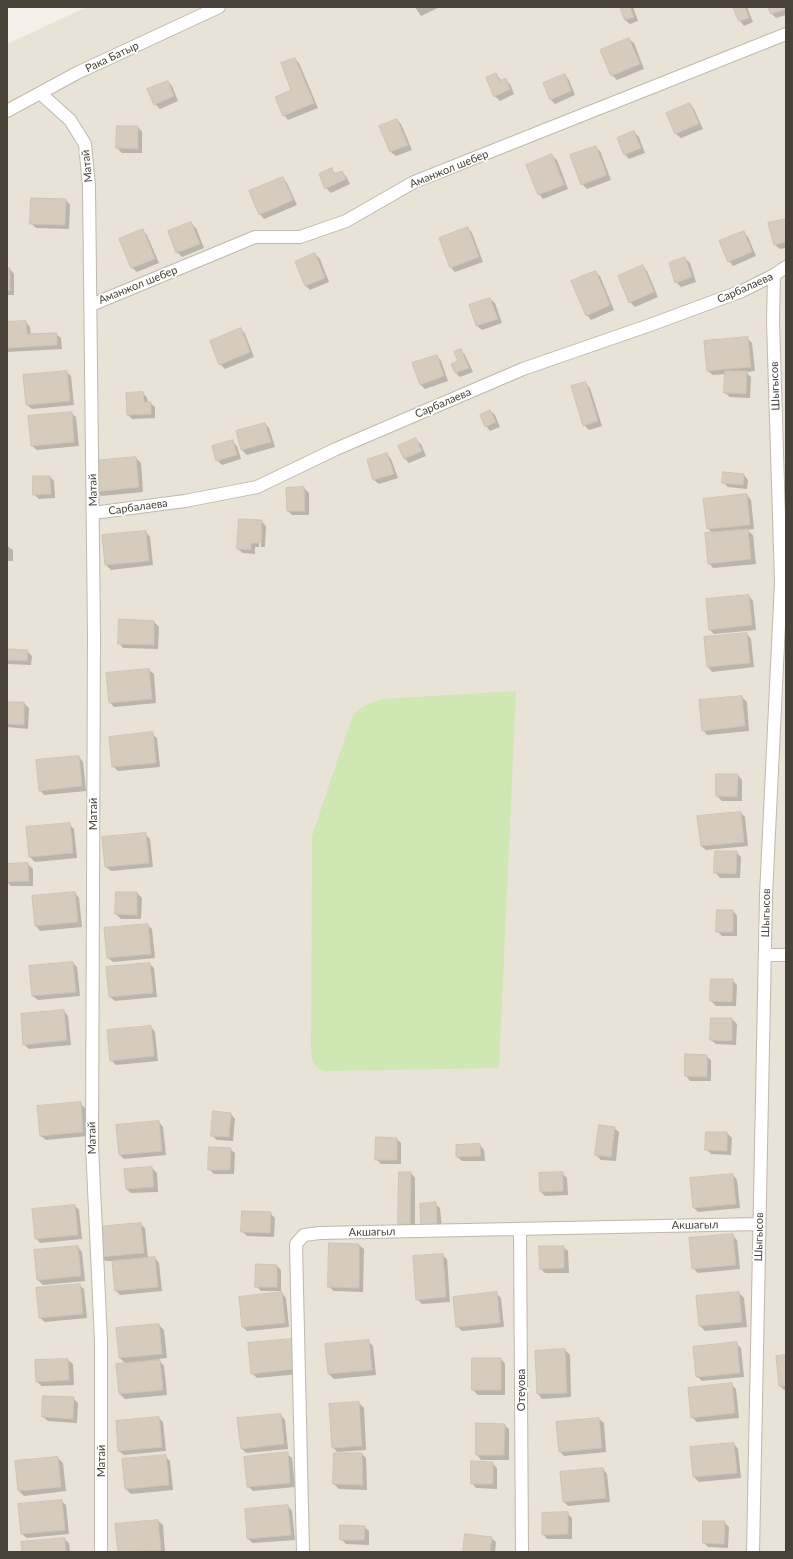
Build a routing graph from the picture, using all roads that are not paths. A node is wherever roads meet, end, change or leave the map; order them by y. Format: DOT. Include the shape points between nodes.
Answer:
graph roads {
  1 [pos="219,7"];
  2 [pos="786,34"];
  3 [pos="40,93"];
  4 [pos="7,111"];
  5 [pos="786,268"];
  6 [pos="774,275"];
  7 [pos="91,305"];
  8 [pos="93,513"];
  9 [pos="786,955"];
  10 [pos="765,956"];
  11 [pos="759,1224"];
  12 [pos="520,1229"];
  13 [pos="101,1552"];
  14 [pos="303,1552"];
  15 [pos="522,1552"];
  16 [pos="752,1552"];
  1 -- 3 [label="street, Рака Батыр" via="77,73"];
  2 -- 7 [label="street, Аманжол шебер" via="414,182 346,221 300,237 256,237"];
  3 -- 4 [label="street, Рака Батыр"];
  3 -- 7 [label="street, Матай" via="70,120 85,144 90,186"];
  5 -- 6 [label="street, Сарбалаева"];
  6 -- 8 [label="street, Сарбалаева" via="742,291 523,369 336,449 257,487 185,501"];
  6 -- 10 [label="street, Шыгысов" via="773,321 781,582"];
  7 -- 8 [label="street, Матай"];
  8 -- 13 [label="street, Матай" via="92,1145 100,1341"];
  9 -- 10 [label="street"];
  10 -- 11 [label="street, Шыгысов"];
  11 -- 12 [label="street, Акшагыл"];
  11 -- 16 [label="street, Шыгысов"];
  12 -- 14 [label="street, Акшагыл" via="320,1233 304,1235 296,1244"];
  12 -- 15 [label="street, Отеуова"];
}
